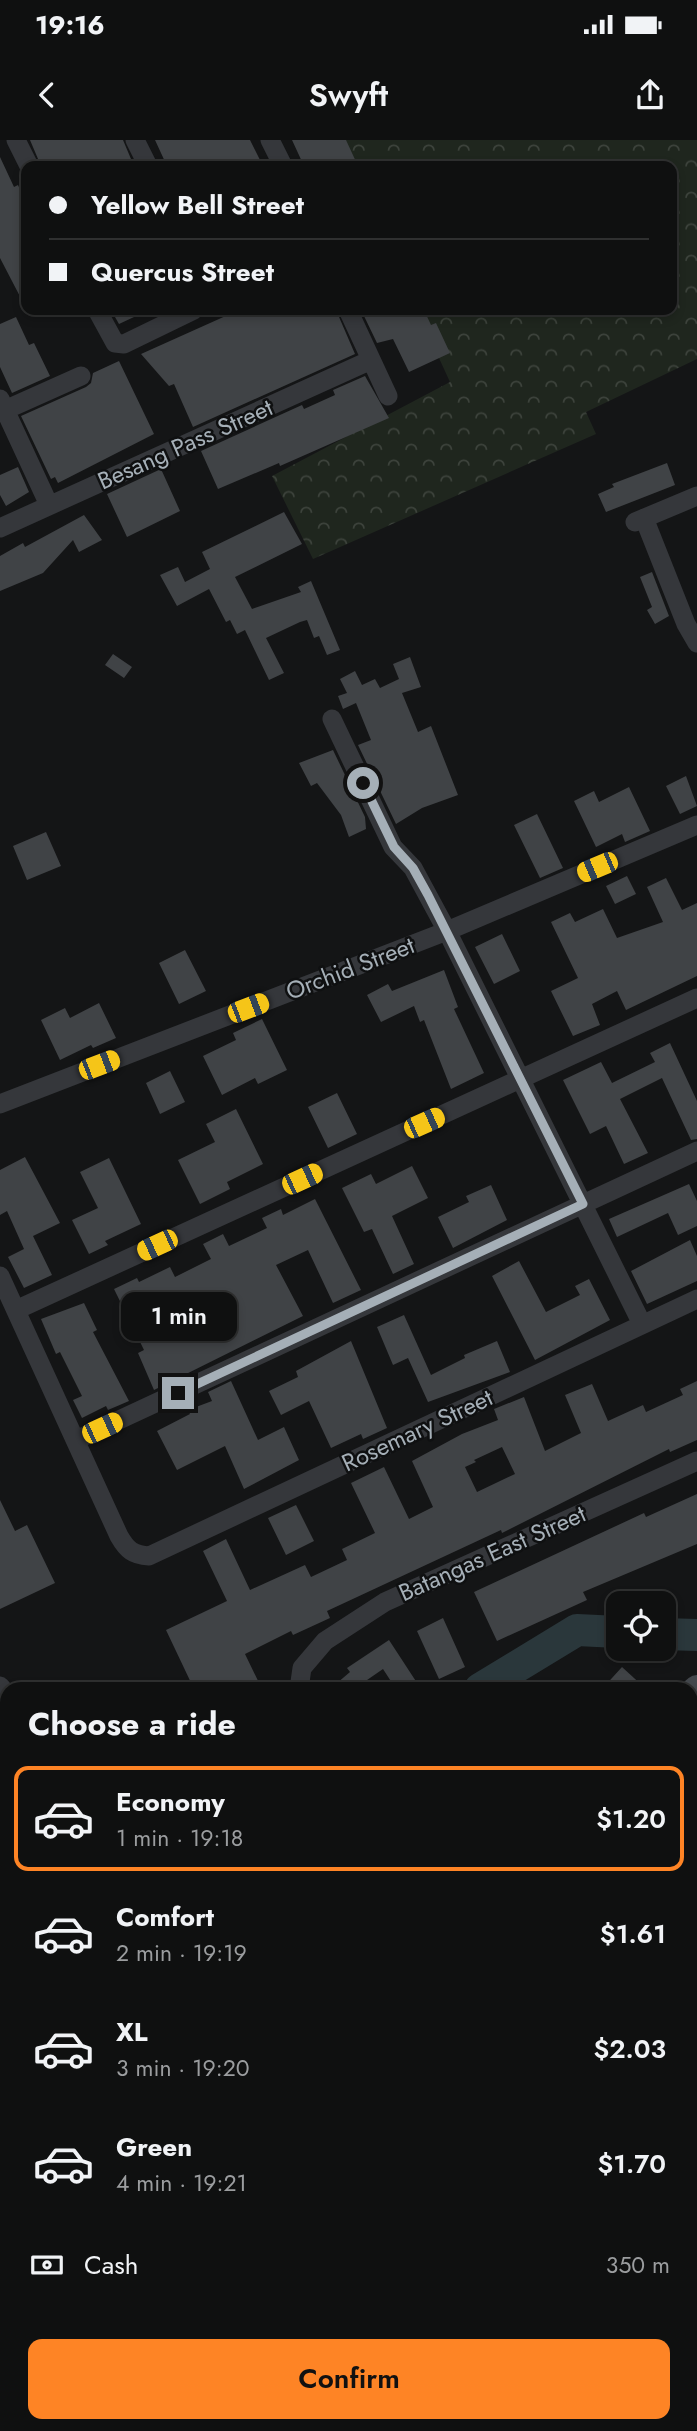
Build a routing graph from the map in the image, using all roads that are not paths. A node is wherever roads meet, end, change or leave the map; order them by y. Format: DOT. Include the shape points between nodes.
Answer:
graph roads {
  1 [pos="16,140"];
  2 [pos="135,140"];
  3 [pos="270,140"];
  4 [pos="26,161"];
  5 [pos="146,161"];
  6 [pos="280,161"];
  7 [pos="100,315"];
  8 [pos="184,315"];
  9 [pos="350,315"];
  10 [pos="371,360"];
  11 [pos="81,376"];
  12 [pos="388,396"];
  13 [pos="3,405"];
  14 [pos="697,496"];
  15 [pos="49,505"];
  16 [pos="0,528"];
  17 [pos="697,643"];
  18 [pos="332,719"];
  19 [pos="697,825"];
  20 [pos="447,931"];
  21 [pos="697,998"];
  22 [pos="520,1079"];
  23 [pos="0,1104"];
  24 [pos="697,1151"];
  25 [pos="583,1204"];
  26 [pos="0,1276"];
  27 [pos="697,1299"];
  28 [pos="16,1310"];
  29 [pos="642,1324"];
  30 [pos="76,1440"];
  31 [pos="697,1461"];
  32 [pos="300,1682"];
  1 -- 4 [label="street"];
  2 -- 5 [label="street"];
  3 -- 6 [label="street"];
  7 -- 8 [label="street" via="115,343 124,344"];
  9 -- 10 [label="street"];
  10 -- 12 [label="street"];
  10 -- 15 [label="street, Besang Pass Street"];
  11 -- 13 [label="street"];
  13 -- 15 [label="street"];
  14 -- 17 [label="street" via="639,520"];
  15 -- 16 [label="street, Besang Pass Street"];
  18 -- 20 [label="street" via="394,847 413,868"];
  19 -- 20 [label="street, Orchid Street"];
  20 -- 22 [label="street"];
  20 -- 23 [label="street, Orchid Street"];
  21 -- 22 [label="street"];
  22 -- 25 [label="street"];
  22 -- 28 [label="street"];
  24 -- 25 [label="street"];
  25 -- 29 [label="street"];
  25 -- 30 [label="street"];
  26 -- 28 [label="street"];
  27 -- 29 [label="street, Rosemary Street"];
  28 -- 30 [label="street"];
  29 -- 30 [label="street, Rosemary Street" via="149,1556 126,1549"];
  31 -- 32 [label="street, Batangas East Street" via="385,1602 324,1641 302,1668"];
}
